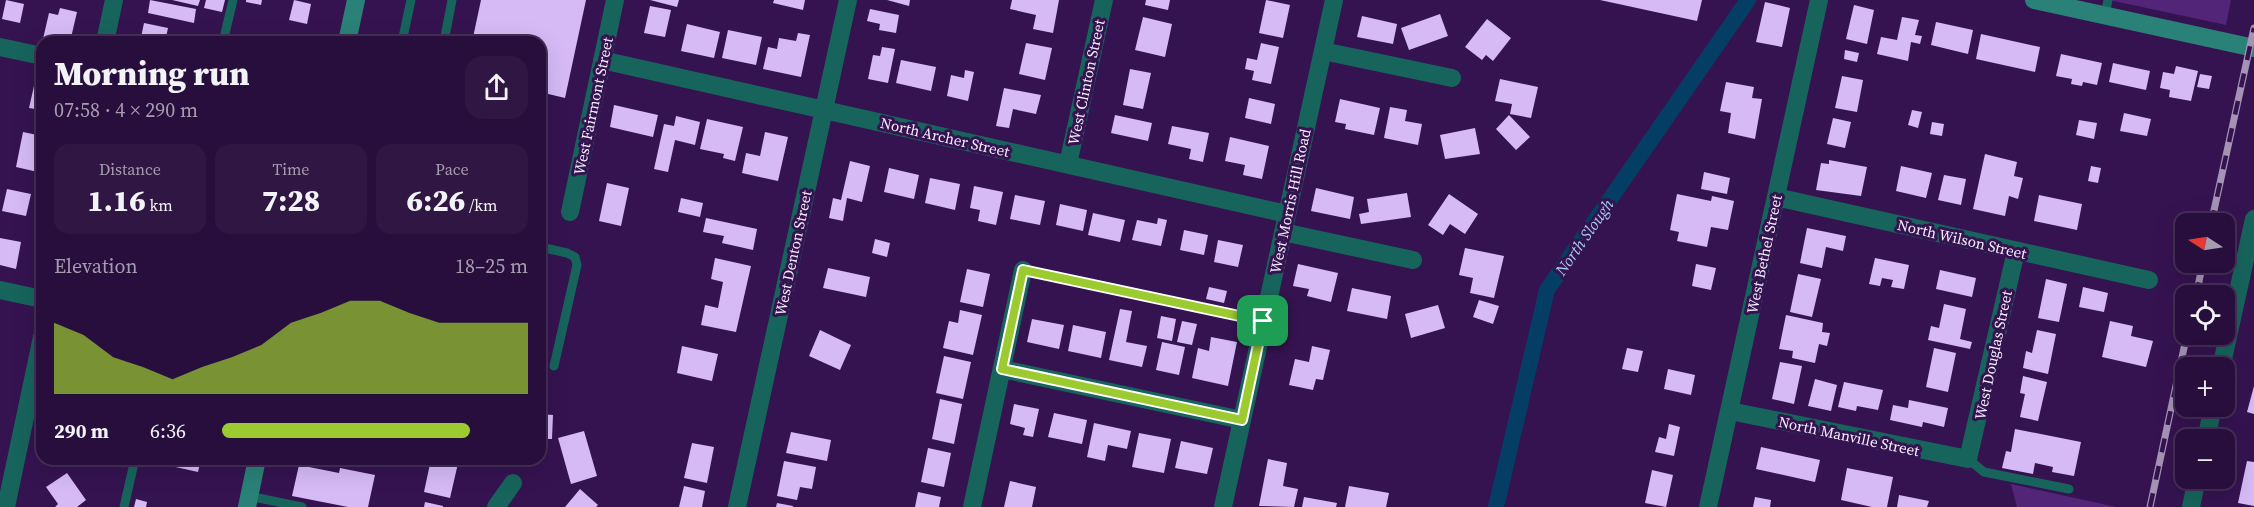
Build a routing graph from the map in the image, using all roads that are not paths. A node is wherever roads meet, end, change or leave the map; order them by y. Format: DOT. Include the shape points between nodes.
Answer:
graph roads {
  1 [pos="114,0"];
  2 [pos="232,0"];
  3 [pos="356,0"];
  4 [pos="411,0"];
  5 [pos="452,0"];
  6 [pos="615,0"];
  7 [pos="848,0"];
  8 [pos="1104,0"];
  9 [pos="1334,0"];
  10 [pos="1819,0"];
  11 [pos="2034,0"];
  12 [pos="2107,8"];
  13 [pos="106,36"];
  14 [pos="225,36"];
  15 [pos="348,36"];
  16 [pos="403,36"];
  17 [pos="445,36"];
  18 [pos="0,47"];
  19 [pos="2252,48"];
  20 [pos="1323,51"];
  21 [pos="36,55"];
  22 [pos="602,60"];
  23 [pos="1452,78"];
  24 [pos="824,110"];
  25 [pos="1068,164"];
  26 [pos="1776,197"];
  27 [pos="570,212"];
  28 [pos="1287,214"];
  29 [pos="2254,219"];
  30 [pos="1283,232"];
  31 [pos="546,248"];
  32 [pos="2016,251"];
  33 [pos="1413,260"];
  34 [pos="1023,270"];
  35 [pos="2149,280"];
  36 [pos="0,290"];
  37 [pos="36,298"];
  38 [pos="1263,321"];
  39 [pos="2224,357"];
  40 [pos="36,365"];
  41 [pos="554,366"];
  42 [pos="1002,369"];
  43 [pos="1730,411"];
  44 [pos="1242,420"];
  45 [pos="1968,459"];
  46 [pos="134,465"];
  47 [pos="256,465"];
  48 [pos="513,483"];
  49 [pos="2069,489"];
  50 [pos="2195,489"];
  51 [pos="248,502"];
  52 [pos="6,507"];
  53 [pos="124,507"];
  54 [pos="302,507"];
  55 [pos="496,507"];
  56 [pos="738,507"];
  57 [pos="972,507"];
  58 [pos="1223,507"];
  59 [pos="1708,507"];
  60 [pos="2191,507"];
  1 -- 13 [label="street"];
  2 -- 14 [label="lane"];
  3 -- 15 [label="street"];
  4 -- 16 [label="lane"];
  5 -- 17 [label="lane"];
  6 -- 22 [label="street, West Fairmont Street"];
  7 -- 24 [label="street, West Denton Street"];
  8 -- 25 [label="street, West Clinton Street"];
  9 -- 20 [label="street, West Morris Hill Road"];
  10 -- 26 [label="street, West Bethel Street"];
  11 -- 12 [label="street"];
  12 -- 19 [label="street"];
  18 -- 21 [label="street"];
  20 -- 23 [label="street"];
  20 -- 28 [label="street, West Morris Hill Road"];
  22 -- 24 [label="street, North Archer Street"];
  22 -- 27 [label="street, West Fairmont Street"];
  24 -- 25 [label="street, North Archer Street"];
  24 -- 56 [label="street, West Denton Street"];
  25 -- 28 [label="street, North Archer Street"];
  26 -- 32 [label="street, North Wilson Street"];
  26 -- 43 [label="street, West Bethel Street"];
  28 -- 30 [label="street, West Morris Hill Road"];
  29 -- 39 [label="street"];
  30 -- 33 [label="street"];
  30 -- 38 [label="street, West Morris Hill Road"];
  31 -- 41 [label="lane" via="567,252 575,257 577,265"];
  32 -- 35 [label="street, North Wilson Street"];
  32 -- 45 [label="street, West Douglas Street"];
  34 -- 38 [label="lane"];
  34 -- 42 [label="street"];
  36 -- 37 [label="street"];
  38 -- 44 [label="street, West Morris Hill Road"];
  40 -- 52 [label="street"];
  42 -- 44 [label="street"];
  42 -- 57 [label="street"];
  43 -- 45 [label="street, North Manville Street"];
  43 -- 59 [label="street, West Bethel Street"];
  44 -- 58 [label="street, West Morris Hill Road"];
  45 -- 49 [label="lane" via="1984,472"];
  46 -- 53 [label="lane"];
  47 -- 51 [label="street"];
  48 -- 55 [label="street"];
  50 -- 60 [label="street"];
  51 -- 54 [label="lane"];
}
